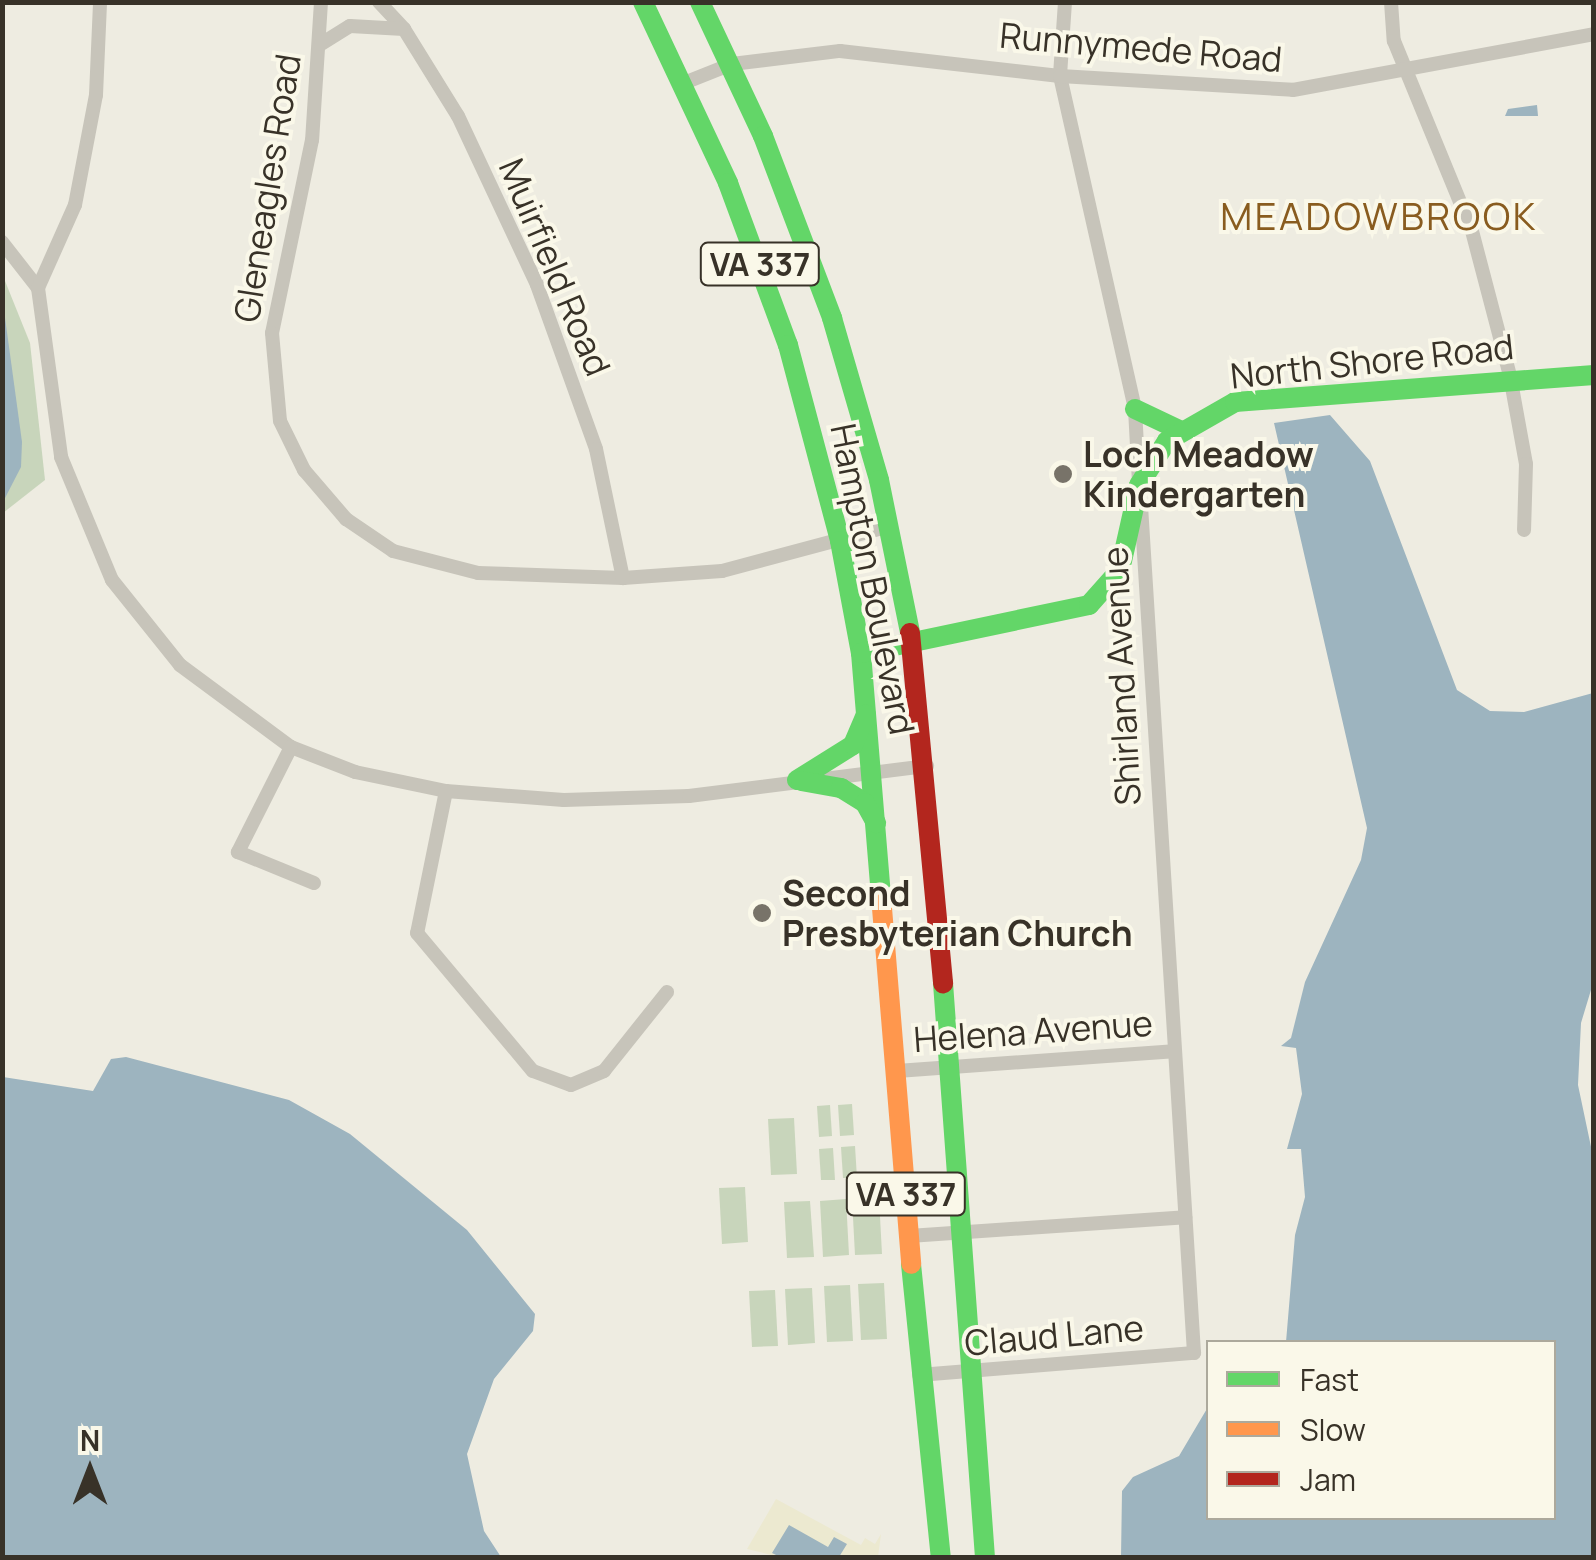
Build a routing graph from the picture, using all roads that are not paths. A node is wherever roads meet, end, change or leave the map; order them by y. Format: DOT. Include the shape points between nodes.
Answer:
graph roads {
  1 [pos="100,2"];
  2 [pos="321,2"];
  3 [pos="379,2"];
  4 [pos="643,2"];
  5 [pos="700,2"];
  6 [pos="1065,2"];
  7 [pos="1391,2"];
  8 [pos="404,29"];
  9 [pos="1594,34"];
  10 [pos="321,44"];
  11 [pos="732,64"];
  12 [pos="1406,73"];
  13 [pos="1060,76"];
  14 [pos="684,82"];
  15 [pos="4,242"];
  16 [pos="38,288"];
  17 [pos="1594,375"];
  18 [pos="1510,376"];
  19 [pos="1134,410"];
  20 [pos="1179,430"];
  21 [pos="1140,485"];
  22 [pos="890,526"];
  23 [pos="1524,530"];
  24 [pos="840,540"];
  25 [pos="623,578"];
  26 [pos="912,645"];
  27 [pos="862,653"];
  28 [pos="868,701"];
  29 [pos="291,747"];
  30 [pos="927,766"];
  31 [pos="876,770"];
  32 [pos="797,780"];
  33 [pos="446,791"];
  34 [pos="880,830"];
  35 [pos="314,883"];
  36 [pos="666,992"];
  37 [pos="1172,1051"];
  38 [pos="948,1068"];
  39 [pos="897,1071"];
  40 [pos="1185,1217"];
  41 [pos="960,1233"];
  42 [pos="909,1236"];
  43 [pos="1194,1353"];
  44 [pos="969,1372"];
  45 [pos="920,1375"];
  46 [pos="941,1558"];
  47 [pos="985,1558"];
  1 -- 16 [label="street" via="96,95 75,205"];
  2 -- 10 [label="street, Gleneagles Road"];
  3 -- 8 [label="street, Muirfield Road"];
  4 -- 14 [label="main road, Hampton Boulevard / VA 337"];
  5 -- 11 [label="main road, Hampton Boulevard / VA 337"];
  6 -- 13 [label="street, Shirland Avenue"];
  7 -- 12 [label="street"];
  8 -- 10 [label="street" via="366,23"];
  8 -- 25 [label="street, Muirfield Road" via="458,116 537,285 596,450"];
  9 -- 12 [label="street, Runnymede Road"];
  10 -- 25 [label="street, Gleneagles Road" via="312,140 272,332 280,421 304,470 346,518 393,551 478,572"];
  11 -- 13 [label="street, Runnymede Road" via="900,53"];
  11 -- 14 [label="street, Runnymede Road"];
  11 -- 22 [label="main road, Hampton Boulevard / VA 337" via="818,274"];
  12 -- 13 [label="street, Runnymede Road" via="1293,90"];
  12 -- 18 [label="street" via="1472,231"];
  13 -- 19 [label="street, Shirland Avenue"];
  14 -- 24 [label="main road, Hampton Boulevard / VA 337" via="765,278"];
  15 -- 16 [label="street"];
  16 -- 29 [label="street" via="61,457 104,566 180,666"];
  17 -- 18 [label="main road, North Shore Road"];
  18 -- 20 [label="main road, North Shore Road" via="1235,402"];
  18 -- 23 [label="street" via="1526,464"];
  19 -- 20 [label="main road"];
  19 -- 21 [label="street, Shirland Avenue"];
  20 -- 21 [label="main road, North Shore Road"];
  21 -- 26 [label="main road, North Shore Road" via="1120,570 1089,605"];
  21 -- 37 [label="street, Shirland Avenue"];
  22 -- 24 [label="street, Gleneagles Road"];
  22 -- 26 [label="main road, Hampton Boulevard / VA 337"];
  24 -- 25 [label="street, Gleneagles Road" via="722,571"];
  24 -- 27 [label="main road, Hampton Boulevard / VA 337"];
  26 -- 27 [label="main road, North Shore Road"];
  26 -- 30 [label="main road, Hampton Boulevard / VA 337"];
  27 -- 28 [label="main road, Hampton Boulevard / VA 337"];
  28 -- 31 [label="main road, Hampton Boulevard / VA 337"];
  28 -- 32 [label="main road" via="853,745"];
  29 -- 33 [label="street" via="355,772"];
  29 -- 35 [label="street" via="238,852"];
  30 -- 31 [label="street"];
  30 -- 38 [label="main road, Hampton Boulevard / VA 337"];
  31 -- 32 [label="street"];
  31 -- 34 [label="main road, Hampton Boulevard / VA 337"];
  32 -- 33 [label="street" via="612,800"];
  32 -- 34 [label="main road" via="857,796"];
  33 -- 36 [label="street" via="417,933 534,1071 571,1084 604,1071"];
  34 -- 39 [label="main road, Hampton Boulevard / VA 337"];
  37 -- 38 [label="street, Helena Avenue"];
  37 -- 40 [label="street, Shirland Avenue"];
  38 -- 39 [label="street, Helena Avenue"];
  38 -- 41 [label="main road, Hampton Boulevard / VA 337"];
  39 -- 42 [label="main road, Hampton Boulevard / VA 337"];
  40 -- 41 [label="street"];
  40 -- 43 [label="street, Shirland Avenue"];
  41 -- 42 [label="street"];
  41 -- 44 [label="main road, Hampton Boulevard / VA 337"];
  42 -- 45 [label="main road, Hampton Boulevard / VA 337"];
  43 -- 44 [label="street, Claud Lane"];
  44 -- 45 [label="street, Claud Lane"];
  44 -- 47 [label="main road, Hampton Boulevard / VA 337"];
  45 -- 46 [label="main road, Hampton Boulevard / VA 337"];
}
